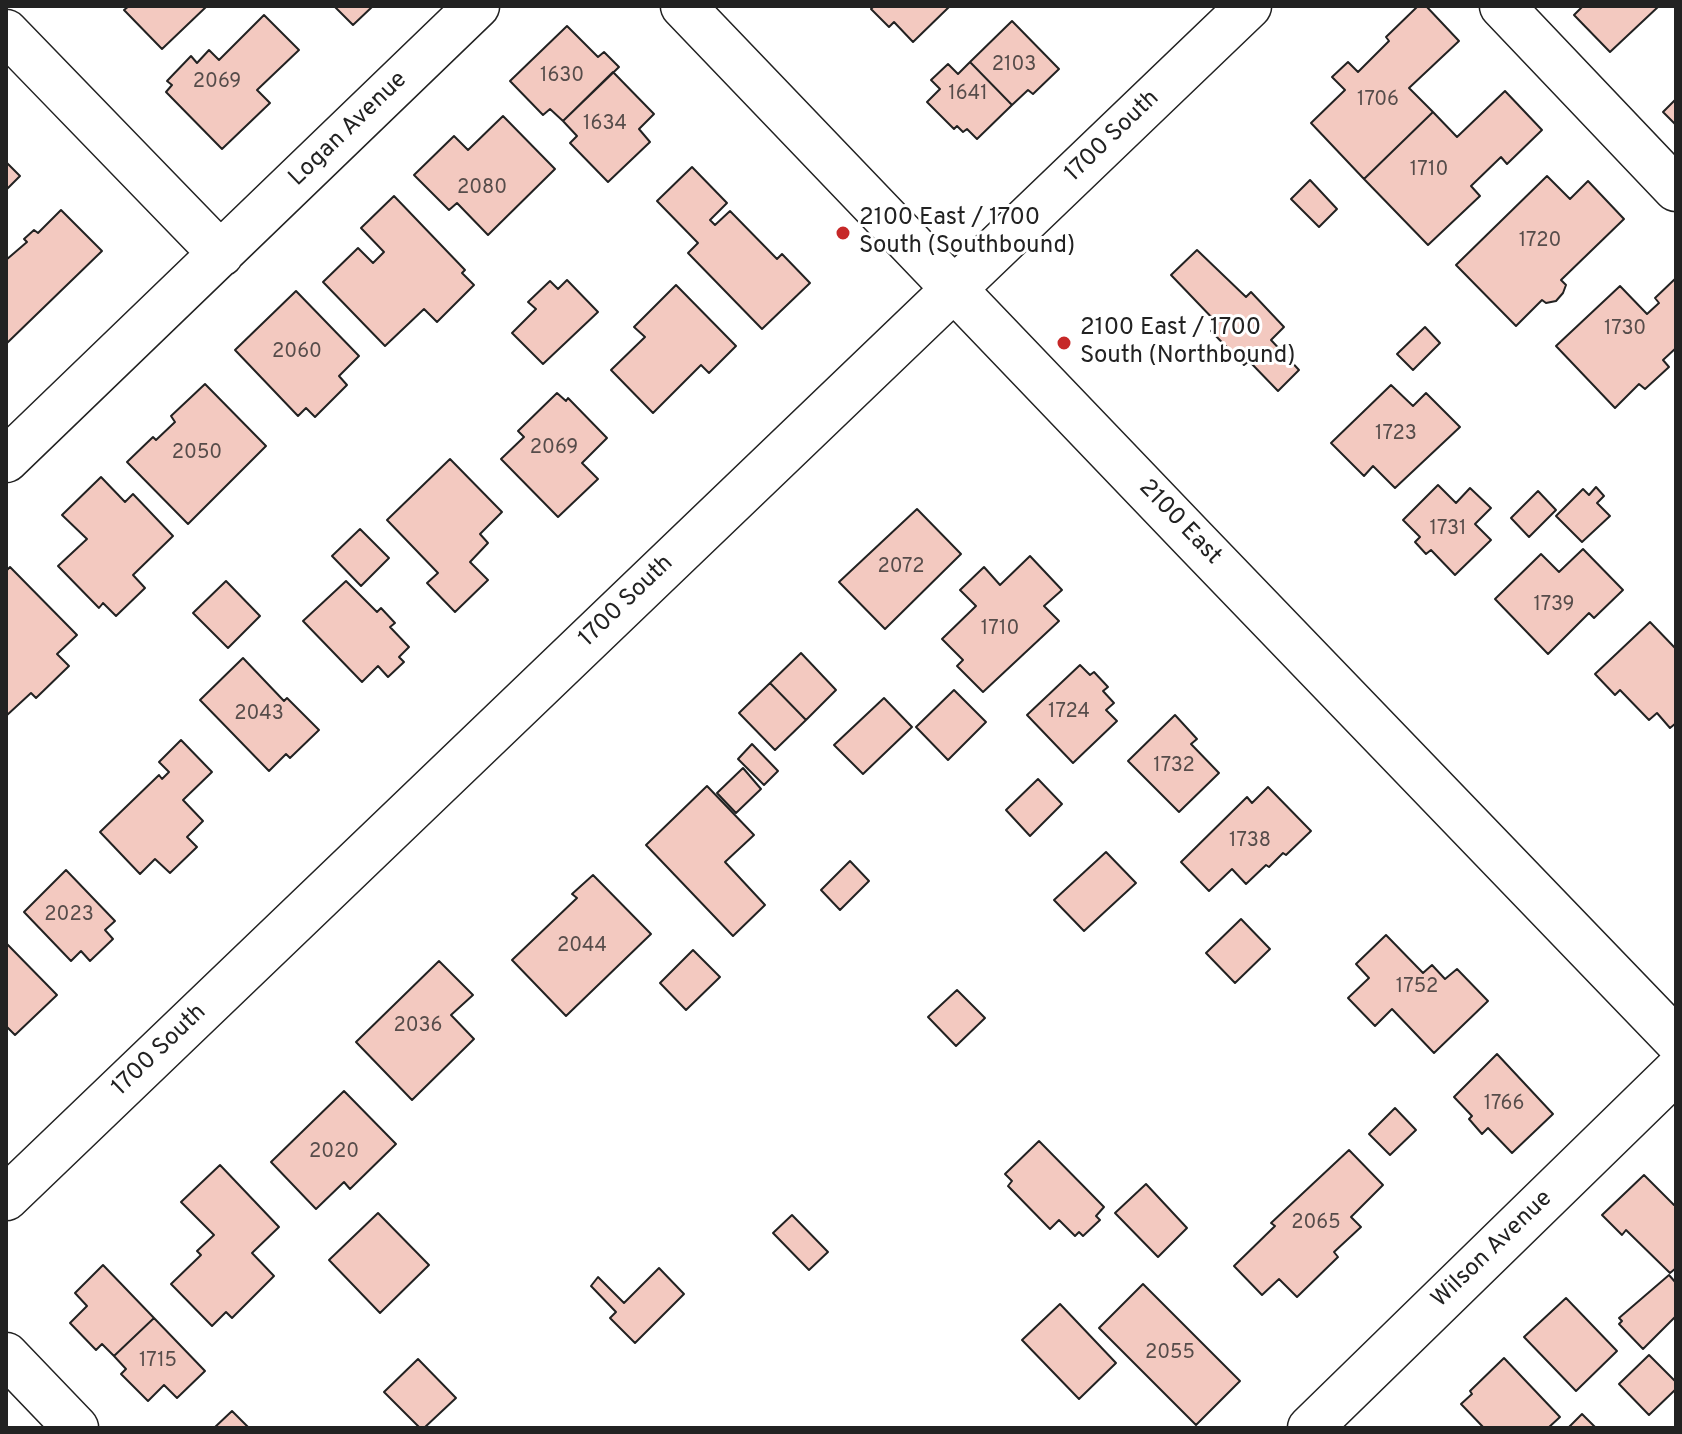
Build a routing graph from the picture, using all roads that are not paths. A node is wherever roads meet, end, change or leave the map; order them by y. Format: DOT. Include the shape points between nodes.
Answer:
graph roads {
  1 [pos="477,6"];
  2 [pos="683,6"];
  3 [pos="1249,6"];
  4 [pos="1502,6"];
  5 [pos="6,32"];
  6 [pos="1676,189"];
  7 [pos="221,254"];
  8 [pos="953,290"];
  9 [pos="6,460"];
  10 [pos="1676,1040"];
  11 [pos="1676,1071"];
  12 [pos="6,1198"];
  13 [pos="6,1355"];
  14 [pos="76,1428"];
  15 [pos="1310,1428"];
  1 -- 7 [label="street, Logan Avenue"];
  2 -- 8 [label="street, 2100 East"];
  3 -- 8 [label="street, 1700 South"];
  4 -- 6 [label="street"];
  5 -- 7 [label="street"];
  7 -- 9 [label="street, Logan Avenue"];
  8 -- 10 [label="street, 2100 East"];
  8 -- 12 [label="street, 1700 South"];
  11 -- 15 [label="street, Wilson Avenue"];
  13 -- 14 [label="street"];
}
